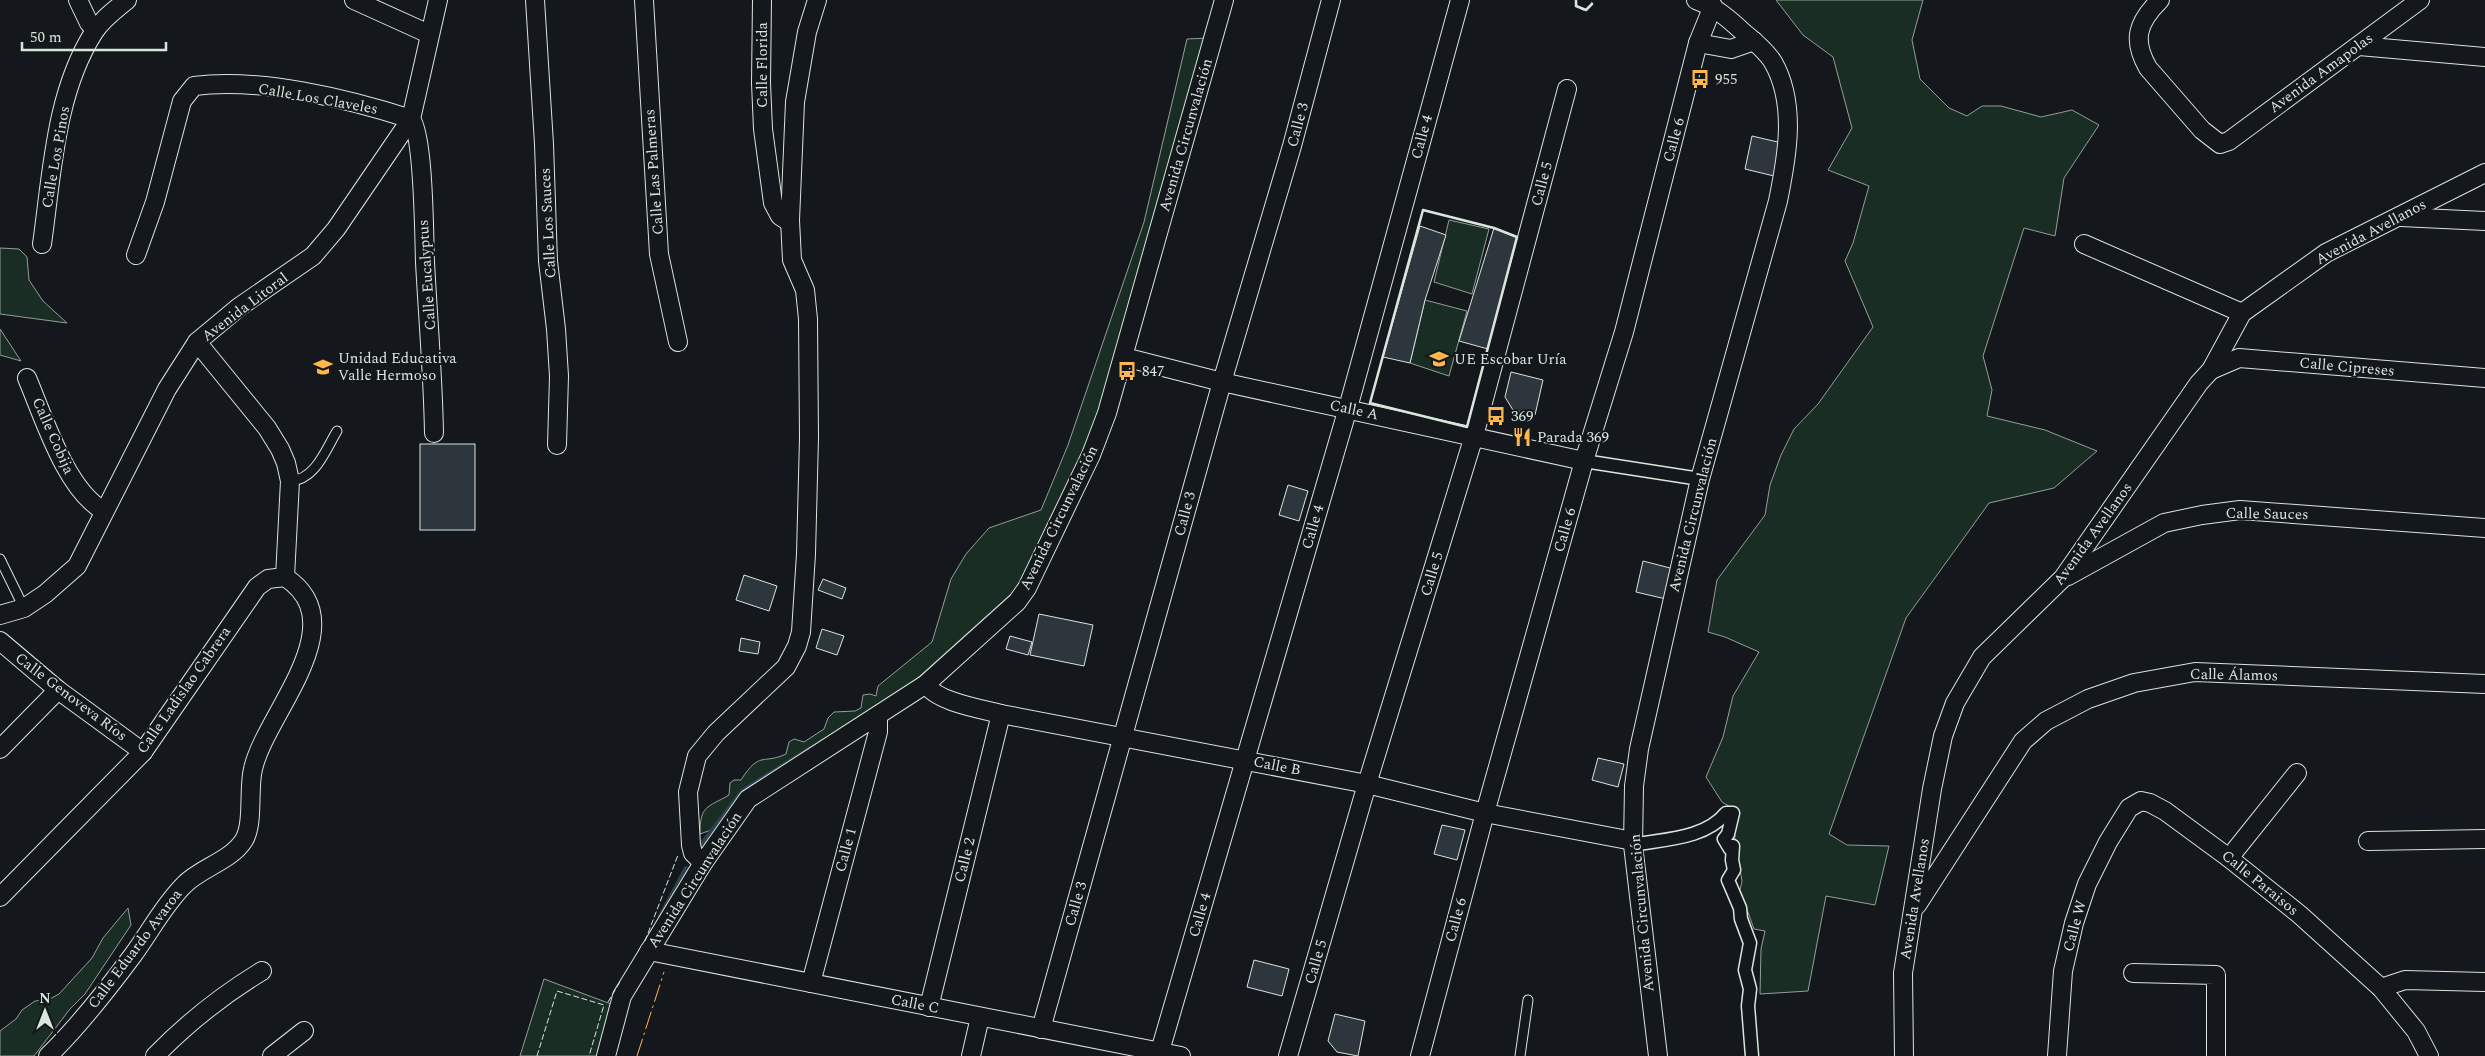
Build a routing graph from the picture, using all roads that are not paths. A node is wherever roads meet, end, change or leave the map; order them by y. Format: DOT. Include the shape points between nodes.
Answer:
graph roads {
  1 [pos="78,0"];
  2 [pos="127,0"];
  3 [pos="354,0"];
  4 [pos="438,0"];
  5 [pos="535,0"];
  6 [pos="644,0"];
  7 [pos="762,0"];
  8 [pos="817,0"];
  9 [pos="1224,0"];
  10 [pos="1331,0"];
  11 [pos="1460,0"];
  12 [pos="2160,0"];
  13 [pos="2420,0"];
  14 [pos="1705,2"];
  15 [pos="95,30"];
  16 [pos="429,34"];
  17 [pos="1754,41"];
  18 [pos="1698,43"];
  19 [pos="2360,46"];
  20 [pos="2485,57"];
  21 [pos="1567,89"];
  22 [pos="411,119"];
  23 [pos="2485,172"];
  24 [pos="2399,217"];
  25 [pos="790,220"];
  26 [pos="2485,221"];
  27 [pos="42,244"];
  28 [pos="2084,244"];
  29 [pos="136,255"];
  30 [pos="2242,314"];
  31 [pos="197,342"];
  32 [pos="678,342"];
  33 [pos="1124,357"];
  34 [pos="2211,370"];
  35 [pos="27,378"];
  36 [pos="2485,378"];
  37 [pos="1222,382"];
  38 [pos="1348,408"];
  39 [pos="337,431"];
  40 [pos="434,433"];
  41 [pos="1474,436"];
  42 [pos="557,445"];
  43 [pos="1584,461"];
  44 [pos="1700,479"];
  45 [pos="290,481"];
  46 [pos="104,511"];
  47 [pos="2485,528"];
  48 [pos="0,559"];
  49 [pos="285,577"];
  50 [pos="2063,578"];
  51 [pos="24,608"];
  52 [pos="0,615"];
  53 [pos="0,641"];
  54 [pos="926,684"];
  55 [pos="2485,684"];
  56 [pos="58,690"];
  57 [pos="1001,714"];
  58 [pos="878,716"];
  59 [pos="1124,738"];
  60 [pos="0,749"];
  61 [pos="143,752"];
  62 [pos="1245,760"];
  63 [pos="2297,773"];
  64 [pos="1367,784"];
  65 [pos="2129,808"];
  66 [pos="1485,813"];
  67 [pos="2485,839"];
  68 [pos="2368,841"];
  69 [pos="1633,843"];
  70 [pos="2229,858"];
  71 [pos="703,863"];
  72 [pos="0,897"];
  73 [pos="1913,912"];
  74 [pos="649,951"];
  75 [pos="262,971"];
  76 [pos="2133,973"];
  77 [pos="2485,982"];
  78 [pos="811,983"];
  79 [pos="2381,988"];
  80 [pos="1528,1000"];
  81 [pos="929,1007"];
  82 [pos="980,1017"];
  83 [pos="1041,1029"];
  84 [pos="304,1031"];
  85 [pos="1160,1051"];
  86 [pos="48,1056"];
  87 [pos="155,1056"];
  88 [pos="272,1056"];
  89 [pos="606,1056"];
  90 [pos="971,1056"];
  91 [pos="1181,1056"];
  92 [pos="1288,1056"];
  93 [pos="1420,1056"];
  94 [pos="1520,1056"];
  95 [pos="1658,1056"];
  96 [pos="1752,1056"];
  97 [pos="1904,1056"];
  98 [pos="2058,1056"];
  99 [pos="2216,1056"];
  100 [pos="2429,1056"];
  1 -- 15 [label="street"];
  2 -- 15 [label="street, Calle Los Pinos"];
  3 -- 16 [label="street"];
  4 -- 16 [label="street, Avenida Litoral"];
  5 -- 42 [label="street, Calle Los Sauces" via="548,261 559,376"];
  6 -- 32 [label="street, Calle Las Palmeras" via="659,254"];
  7 -- 25 [label="street, Calle Florida" via="760,83 772,202 780,216"];
  8 -- 25 [label="street" via="807,32 795,102"];
  9 -- 33 [label="street, Avenida Circunvalación"];
  10 -- 37 [label="street, Calle 3" via="1292,146"];
  11 -- 38 [label="street, Calle 4"];
  12 -- 19 [label="street, Avenida Amapolas" via="2140,26 2139,49 2148,68 2202,130 2220,144 2229,141"];
  13 -- 19 [label="street, Avenida Amapolas"];
  14 -- 17 [label="street, Avenida Circunvalación"];
  14 -- 18 [label="street, Calle 6"];
  15 -- 27 [label="street, Calle Los Pinos" via="80,56 62,108"];
  16 -- 22 [label="street, Avenida Litoral"];
  17 -- 18 [label="street" via="1731,49"];
  17 -- 44 [label="street, Avenida Circunvalación" via="1773,62 1783,91 1789,124 1786,161 1778,201"];
  18 -- 43 [label="street, Calle 6" via="1624,332"];
  19 -- 20 [label="street"];
  21 -- 41 [label="street, Calle 5"];
  22 -- 29 [label="street, Calle Los Claveles" via="370,106 268,87 194,86 182,101 155,202"];
  22 -- 31 [label="street, Avenida Litoral" via="336,229 313,256 240,307"];
  22 -- 40 [label="street, Calle Eucalyptus" via="416,132 421,175"];
  23 -- 24 [label="street, Avenida Avellanos"];
  24 -- 26 [label="street"];
  24 -- 30 [label="street, Avenida Avellanos" via="2326,253"];
  25 -- 71 [label="street" via="792,260 806,290 808,312 809,438 801,632 786,668 716,733 697,756 688,792 691,845 693,853"];
  28 -- 30 [label="street"];
  30 -- 34 [label="street, Avenida Avellanos"];
  31 -- 45 [label="street" via="280,448"];
  31 -- 46 [label="street, Avenida Litoral" via="167,389"];
  33 -- 37 [label="street, Calle A"];
  33 -- 54 [label="street, Avenida Circunvalación" via="1091,455 1027,588 1017,602"];
  34 -- 36 [label="street, Calle Cipreses" via="2239,358"];
  34 -- 50 [label="street, Avenida Avellanos"];
  35 -- 46 [label="street, Calle Cobija" via="70,477 92,504"];
  37 -- 38 [label="street, Calle A"];
  37 -- 59 [label="street, Calle 3"];
  38 -- 41 [label="street, Calle A"];
  38 -- 62 [label="street, Calle 4"];
  39 -- 45 [label="lane" via="312,472 306,478"];
  41 -- 43 [label="street, Calle A"];
  41 -- 64 [label="street, Calle 5"];
  43 -- 44 [label="street"];
  43 -- 66 [label="street, Calle 6"];
  44 -- 69 [label="street, Avenida Circunvalación" via="1640,749 1634,786"];
  45 -- 49 [label="street"];
  46 -- 51 [label="street, Avenida Litoral" via="77,566"];
  47 -- 50 [label="street, Calle Sauces" via="2240,510 2164,523"];
  48 -- 51 [label="lane"];
  49 -- 61 [label="street, Calle Ladislao Cabrera" via="268,579 257,586"];
  49 -- 86 [label="street, Calle Eduardo Avaroa" via="306,600 313,616 312,640 253,768 249,821 244,841 185,883 134,954"];
  50 -- 73 [label="street, Avenida Avellanos" via="1982,657 1955,703 1943,736"];
  51 -- 52 [label="street, Avenida Litoral"];
  53 -- 56 [label="street, Calle Genoveva Ríos"];
  54 -- 57 [label="street, Calle B" via="956,702"];
  54 -- 58 [label="street, Avenida Circunvalación"];
  55 -- 73 [label="street, Calle Álamos" via="2195,672 2134,683 2088,699 2046,721 2023,741"];
  56 -- 60 [label="street"];
  56 -- 61 [label="street, Calle Genoveva Ríos"];
  57 -- 59 [label="street, Calle B"];
  57 -- 81 [label="street, Calle 2"];
  58 -- 71 [label="street, Avenida Circunvalación" via="748,799"];
  58 -- 78 [label="street, Calle 1" via="878,732"];
  59 -- 62 [label="street, Calle B"];
  59 -- 83 [label="street, Calle 3"];
  61 -- 72 [label="street, Calle Ladislao Cabrera"];
  62 -- 64 [label="street, Calle B"];
  62 -- 85 [label="street, Calle 4"];
  63 -- 70 [label="street"];
  64 -- 66 [label="street, Calle B"];
  64 -- 92 [label="street, Calle 5"];
  65 -- 70 [label="street, Calle Paraisos" via="2141,801 2150,803"];
  65 -- 98 [label="street, Calle W" via="2087,884 2074,923 2063,971"];
  66 -- 69 [label="street, Calle B"];
  66 -- 93 [label="street, Calle 6"];
  67 -- 68 [label="street"];
  69 -- 95 [label="street, Avenida Circunvalación"];
  69 -- 96 [label="street" via="1700,832 1717,824 1726,813 1733,813 1724,839 1730,849 1733,846 1734,870 1728,880 1750,943 1745,970 1750,989 1748,1006"];
  70 -- 79 [label="street, Calle Paraisos" via="2299,914"];
  71 -- 74 [label="street, Avenida Circunvalación"];
  73 -- 97 [label="street, Avenida Avellanos" via="1903,973"];
  74 -- 78 [label="street, Calle C"];
  74 -- 89 [label="street, Avenida Circunvalación" via="622,996"];
  75 -- 87 [label="street" via="223,994"];
  76 -- 99 [label="street" via="2216,975"];
  77 -- 79 [label="street" via="2405,980"];
  78 -- 81 [label="street, Calle C"];
  79 -- 100 [label="street, Calle Paraisos" via="2416,1031"];
  80 -- 94 [label="lane"];
  81 -- 82 [label="street, Calle C"];
  82 -- 83 [label="street, Calle C"];
  82 -- 90 [label="street"];
  83 -- 85 [label="street, Calle C"];
  84 -- 88 [label="street"];
  85 -- 91 [label="street, Calle C"];
}
